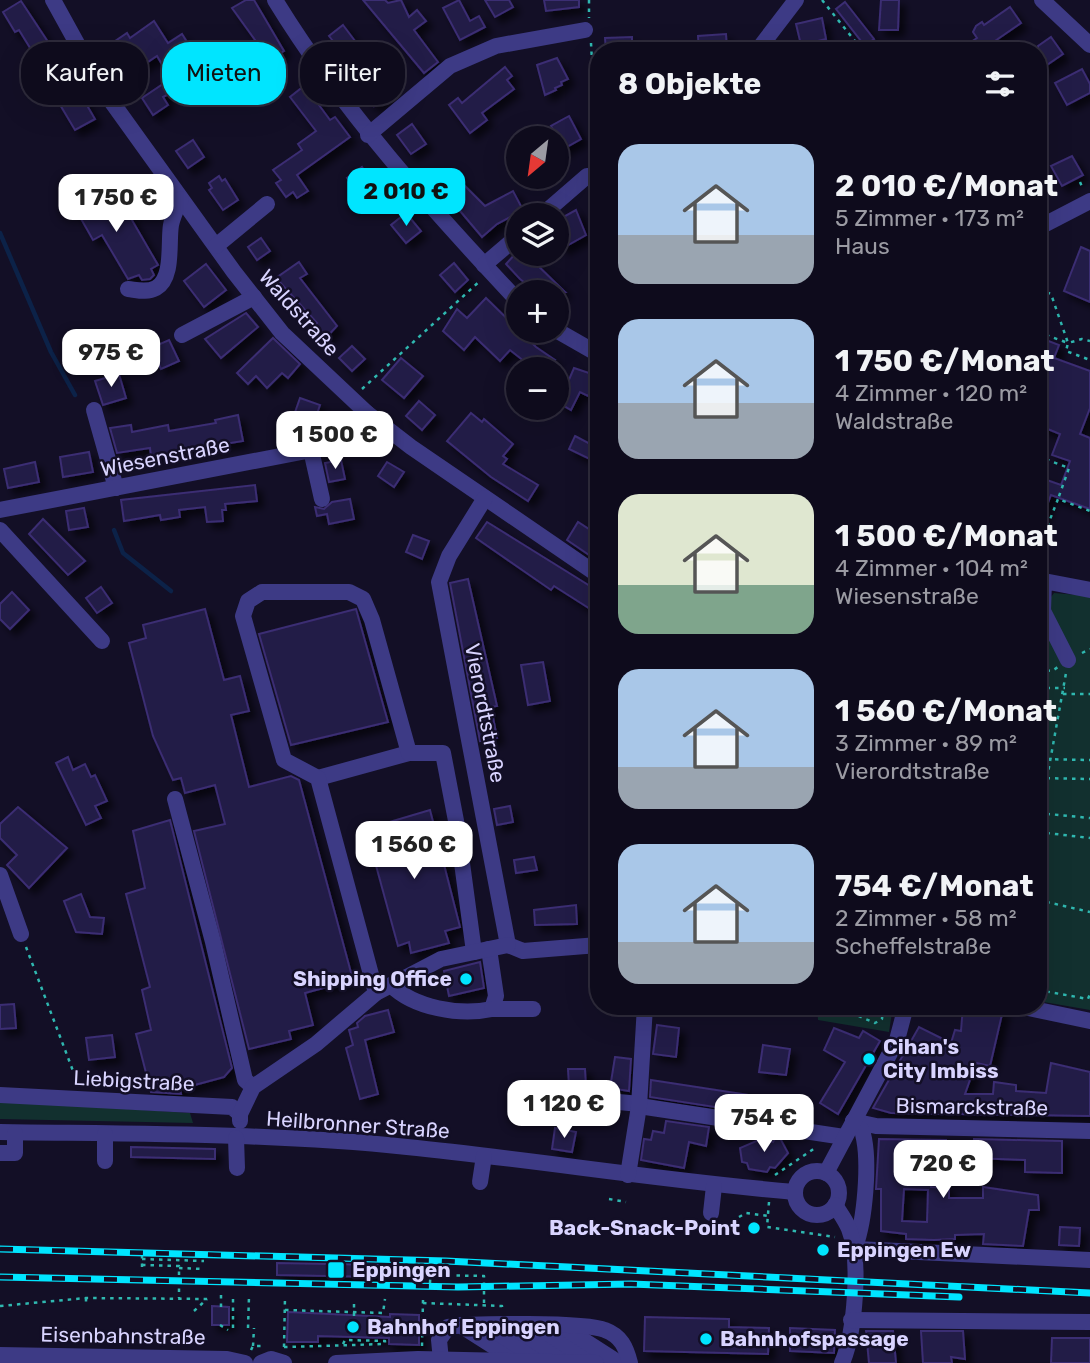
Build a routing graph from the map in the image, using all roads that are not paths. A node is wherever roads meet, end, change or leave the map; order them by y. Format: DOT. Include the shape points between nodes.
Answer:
graph roads {
  1 [pos="53,0"];
  2 [pos="275,0"];
  3 [pos="796,0"];
  4 [pos="1042,0"];
  5 [pos="585,30"];
  6 [pos="764,42"];
  7 [pos="1090,45"];
  8 [pos="368,135"];
  9 [pos="587,176"];
  10 [pos="181,199"];
  11 [pos="1090,201"];
  12 [pos="556,203"];
  13 [pos="267,204"];
  14 [pos="1047,223"];
  15 [pos="216,246"];
  16 [pos="506,248"];
  17 [pos="487,268"];
  18 [pos="506,288"];
  19 [pos="128,289"];
  20 [pos="254,297"];
  21 [pos="182,335"];
  22 [pos="569,337"];
  23 [pos="590,349"];
  24 [pos="94,410"];
  25 [pos="367,413"];
  26 [pos="311,450"];
  27 [pos="116,488"];
  28 [pos="485,498"];
  29 [pos="322,499"];
  30 [pos="0,510"];
  31 [pos="0,530"];
  32 [pos="1058,569"];
  33 [pos="590,570"];
  34 [pos="1047,577"];
  35 [pos="1047,582"];
  36 [pos="1089,590"];
  37 [pos="1047,619"];
  38 [pos="102,641"];
  39 [pos="1068,660"];
  40 [pos="409,753"];
  41 [pos="318,778"];
  42 [pos="175,799"];
  43 [pos="0,875"];
  44 [pos="21,934"];
  45 [pos="508,945"];
  46 [pos="590,946"];
  47 [pos="482,950"];
  48 [pos="384,989"];
  49 [pos="492,1009"];
  50 [pos="533,1009"];
  51 [pos="1047,1012"];
  52 [pos="645,1015"];
  53 [pos="904,1015"];
  54 [pos="1090,1021"];
  55 [pos="253,1087"];
  56 [pos="0,1095"];
  57 [pos="565,1097"];
  58 [pos="640,1105"];
  59 [pos="240,1114"];
  60 [pos="853,1121"];
  61 [pos="1090,1131"];
  62 [pos="8,1133"];
  63 [pos="104,1134"];
  64 [pos="844,1137"];
  65 [pos="239,1138"];
  66 [pos="0,1153"];
  67 [pos="484,1156"];
  68 [pos="106,1161"];
  69 [pos="237,1168"];
  70 [pos="826,1173"];
  71 [pos="628,1175"];
  72 [pos="480,1182"];
  73 [pos="714,1185"];
  74 [pos="795,1192"];
  75 [pos="835,1206"];
  76 [pos="710,1213"];
  77 [pos="855,1249"];
  78 [pos="1090,1260"];
  79 [pos="851,1320"];
  80 [pos="1090,1322"];
  81 [pos="460,1325"];
  82 [pos="486,1325"];
  83 [pos="512,1326"];
  84 [pos="537,1326"];
  85 [pos="563,1327"];
  86 [pos="0,1355"];
  87 [pos="284,1355"];
  88 [pos="441,1360"];
  89 [pos="517,1362"];
  90 [pos="543,1362"];
  91 [pos="245,1363"];
  92 [pos="261,1363"];
  93 [pos="336,1363"];
  94 [pos="569,1363"];
  95 [pos="595,1363"];
  96 [pos="619,1363"];
  97 [pos="628,1363"];
  98 [pos="637,1363"];
  99 [pos="842,1363"];
  1 -- 10 [label="street, Waldstraße" via="102,87"];
  2 -- 8 [label="street" via="308,55"];
  3 -- 6 [label="street"];
  4 -- 7 [label="street"];
  5 -- 8 [label="street" via="496,46 450,66"];
  8 -- 17 [label="street"];
  9 -- 12 [label="street"];
  10 -- 15 [label="street, Waldstraße"];
  10 -- 19 [label="street" via="171,227 165,278 157,288"];
  11 -- 14 [label="street"];
  13 -- 15 [label="street"];
  15 -- 20 [label="street, Waldstraße"];
  16 -- 17 [label="street"];
  17 -- 18 [label="street"];
  20 -- 21 [label="street"];
  20 -- 25 [label="street, Waldstraße" via="282,333"];
  22 -- 23 [label="street"];
  24 -- 27 [label="street"];
  25 -- 26 [label="street, Wiesenstraße" via="350,431"];
  25 -- 28 [label="street, Waldstraße"];
  26 -- 27 [label="street, Wiesenstraße"];
  26 -- 29 [label="street"];
  27 -- 30 [label="street, Wiesenstraße"];
  28 -- 33 [label="street, Waldstraße"];
  28 -- 45 [label="street, Vierordtstraße" via="449,556 439,582"];
  31 -- 38 [label="street"];
  32 -- 34 [label="street"];
  35 -- 36 [label="street"];
  37 -- 39 [label="street"];
  40 -- 41 [label="street"];
  40 -- 41 [label="street" via="363,599 349,592 262,592 248,601 243,615 284,760"];
  40 -- 47 [label="street" via="443,753"];
  41 -- 48 [label="street"];
  42 -- 55 [label="street" via="244,1080"];
  43 -- 44 [label="street"];
  45 -- 46 [label="street" via="523,951"];
  45 -- 47 [label="street"];
  47 -- 48 [label="street" via="441,958"];
  47 -- 49 [label="street" via="496,996"];
  48 -- 49 [label="street" via="425,1005"];
  48 -- 55 [label="street"];
  49 -- 50 [label="street"];
  51 -- 54 [label="street"];
  52 -- 58 [label="street"];
  53 -- 60 [label="street" via="897,1040"];
  55 -- 59 [label="street"];
  56 -- 59 [label="street, Liebigstraße" via="232,1107"];
  57 -- 58 [label="street"];
  58 -- 64 [label="street"];
  58 -- 71 [label="street"];
  59 -- 65 [label="street"];
  60 -- 61 [label="street, Bismarckstraße" via="876,1126"];
  60 -- 64 [label="street"];
  60 -- 77 [label="street" via="862,1130 865,1163 862,1221"];
  62 -- 63 [label="street, Heilbronner Straße"];
  62 -- 66 [label="street" via="15,1153"];
  63 -- 65 [label="street, Heilbronner Straße"];
  63 -- 68 [label="street"];
  64 -- 70 [label="street"];
  65 -- 67 [label="street, Heilbronner Straße" via="405,1146"];
  65 -- 69 [label="street"];
  67 -- 71 [label="street, Heilbronner Straße"];
  67 -- 72 [label="street"];
  70 -- 74 [label="street" via="808,1174"];
  70 -- 75 [label="street" via="838,1187"];
  71 -- 73 [label="street, Heilbronner Straße"];
  73 -- 74 [label="street, Heilbronner Straße"];
  73 -- 76 [label="street"];
  74 -- 75 [label="street" via="800,1207 810,1214 826,1213"];
  75 -- 77 [label="street"];
  77 -- 78 [label="street"];
  77 -- 79 [label="street"];
  79 -- 80 [label="street"];
  79 -- 99 [label="street"];
  81 -- 82 [label="street"];
  81 -- 88 [label="street" via="448,1326 441,1334"];
  81 -- 89 [label="street"];
  82 -- 83 [label="street"];
  82 -- 90 [label="street"];
  83 -- 84 [label="street"];
  83 -- 94 [label="street"];
  84 -- 85 [label="street"];
  84 -- 95 [label="street"];
  85 -- 96 [label="street"];
  85 -- 97 [label="street" via="595,1327 614,1334 625,1345"];
  86 -- 91 [label="street, Eisenbahnstraße"];
  87 -- 92 [label="street"];
  88 -- 89 [label="street"];
  88 -- 93 [label="street"];
  89 -- 90 [label="street"];
  90 -- 94 [label="street"];
  94 -- 95 [label="street"];
  97 -- 98 [label="street"];
}
